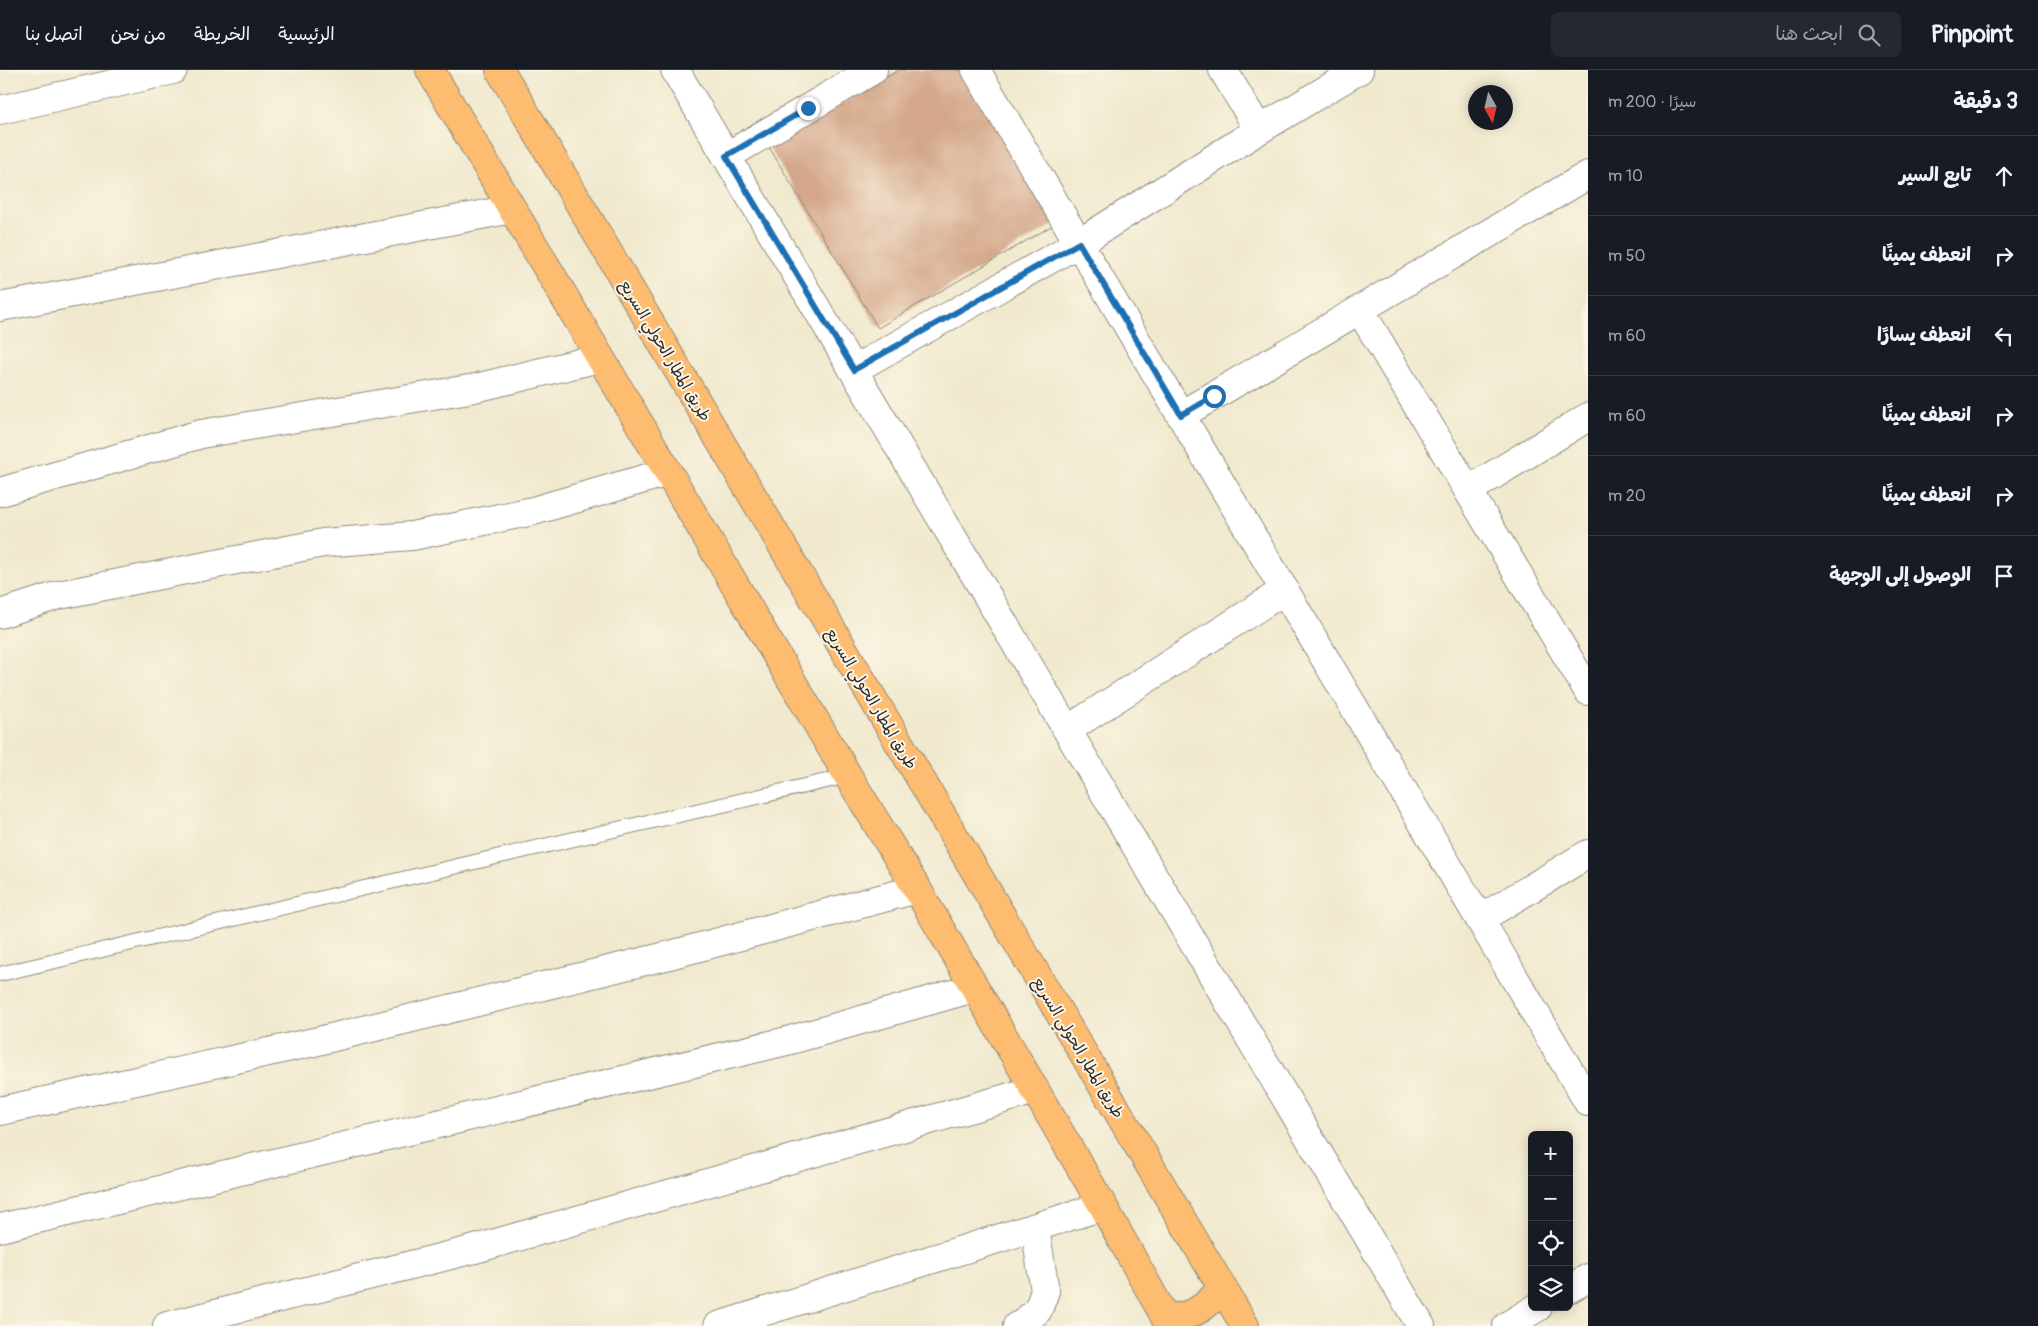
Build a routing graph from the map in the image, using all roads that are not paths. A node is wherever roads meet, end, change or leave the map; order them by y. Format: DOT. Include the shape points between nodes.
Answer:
graph roads {
  1 [pos="173,70"];
  2 [pos="430,70"];
  3 [pos="500,70"];
  4 [pos="675,70"];
  5 [pos="874,70"];
  6 [pos="976,70"];
  7 [pos="1224,70"];
  8 [pos="1359,70"];
  9 [pos="0,110"];
  10 [pos="1259,130"];
  11 [pos="726,156"];
  12 [pos="1588,175"];
  13 [pos="512,209"];
  14 [pos="1079,243"];
  15 [pos="0,307"];
  16 [pos="1360,310"];
  17 [pos="600,358"];
  18 [pos="854,370"];
  19 [pos="1181,415"];
  20 [pos="1588,417"];
  21 [pos="668,472"];
  22 [pos="1469,490"];
  23 [pos="0,492"];
  24 [pos="1285,590"];
  25 [pos="0,614"];
  26 [pos="1581,663"];
  27 [pos="1588,691"];
  28 [pos="1067,730"];
  29 [pos="848,776"];
  30 [pos="1588,854"];
  31 [pos="917,889"];
  32 [pos="1480,919"];
  33 [pos="0,974"];
  34 [pos="974,988"];
  35 [pos="1035,1090"];
  36 [pos="1588,1102"];
  37 [pos="0,1111"];
  38 [pos="1103,1206"];
  39 [pos="0,1228"];
  40 [pos="1035,1228"];
  41 [pos="1588,1278"];
  42 [pos="1222,1287"];
  43 [pos="1573,1287"];
  44 [pos="1531,1311"];
  45 [pos="1168,1322"];
  46 [pos="167,1326"];
  47 [pos="718,1326"];
  48 [pos="1018,1326"];
  49 [pos="1245,1326"];
  50 [pos="1421,1326"];
  51 [pos="1507,1326"];
  1 -- 9 [label="street"];
  2 -- 13 [label="highway"];
  3 -- 42 [label="highway, طريق المطار الحولي السريع"];
  4 -- 11 [label="street"];
  5 -- 11 [label="street"];
  6 -- 14 [label="street"];
  7 -- 10 [label="street"];
  8 -- 10 [label="street"];
  10 -- 14 [label="street"];
  11 -- 18 [label="street"];
  12 -- 16 [label="street"];
  13 -- 15 [label="street"];
  13 -- 17 [label="highway"];
  14 -- 18 [label="street"];
  14 -- 19 [label="street"];
  16 -- 19 [label="street"];
  16 -- 22 [label="street"];
  17 -- 21 [label="highway"];
  17 -- 23 [label="street" via="475,388 201,434"];
  18 -- 28 [label="street"];
  19 -- 24 [label="street"];
  20 -- 22 [label="street"];
  21 -- 25 [label="street" via="533,511 412,536 303,546 58,595"];
  21 -- 29 [label="highway"];
  22 -- 26 [label="street"];
  24 -- 28 [label="street"];
  24 -- 32 [label="street"];
  26 -- 27 [label="street"];
  28 -- 50 [label="street"];
  29 -- 31 [label="highway"];
  29 -- 33 [label="lane"];
  30 -- 32 [label="street"];
  31 -- 34 [label="highway"];
  31 -- 37 [label="street" via="666,956 333,1038"];
  32 -- 36 [label="street"];
  34 -- 35 [label="highway"];
  34 -- 39 [label="street" via="787,1041"];
  35 -- 38 [label="highway"];
  35 -- 46 [label="street" via="475,1249"];
  38 -- 40 [label="street"];
  38 -- 45 [label="highway"];
  40 -- 47 [label="street"];
  40 -- 48 [label="street" via="1045,1291 1038,1310"];
  41 -- 43 [label="street"];
  42 -- 45 [label="highway" via="1198,1311"];
  42 -- 49 [label="highway, طريق المطار الحولي السريع"];
  44 -- 51 [label="street"];
}
